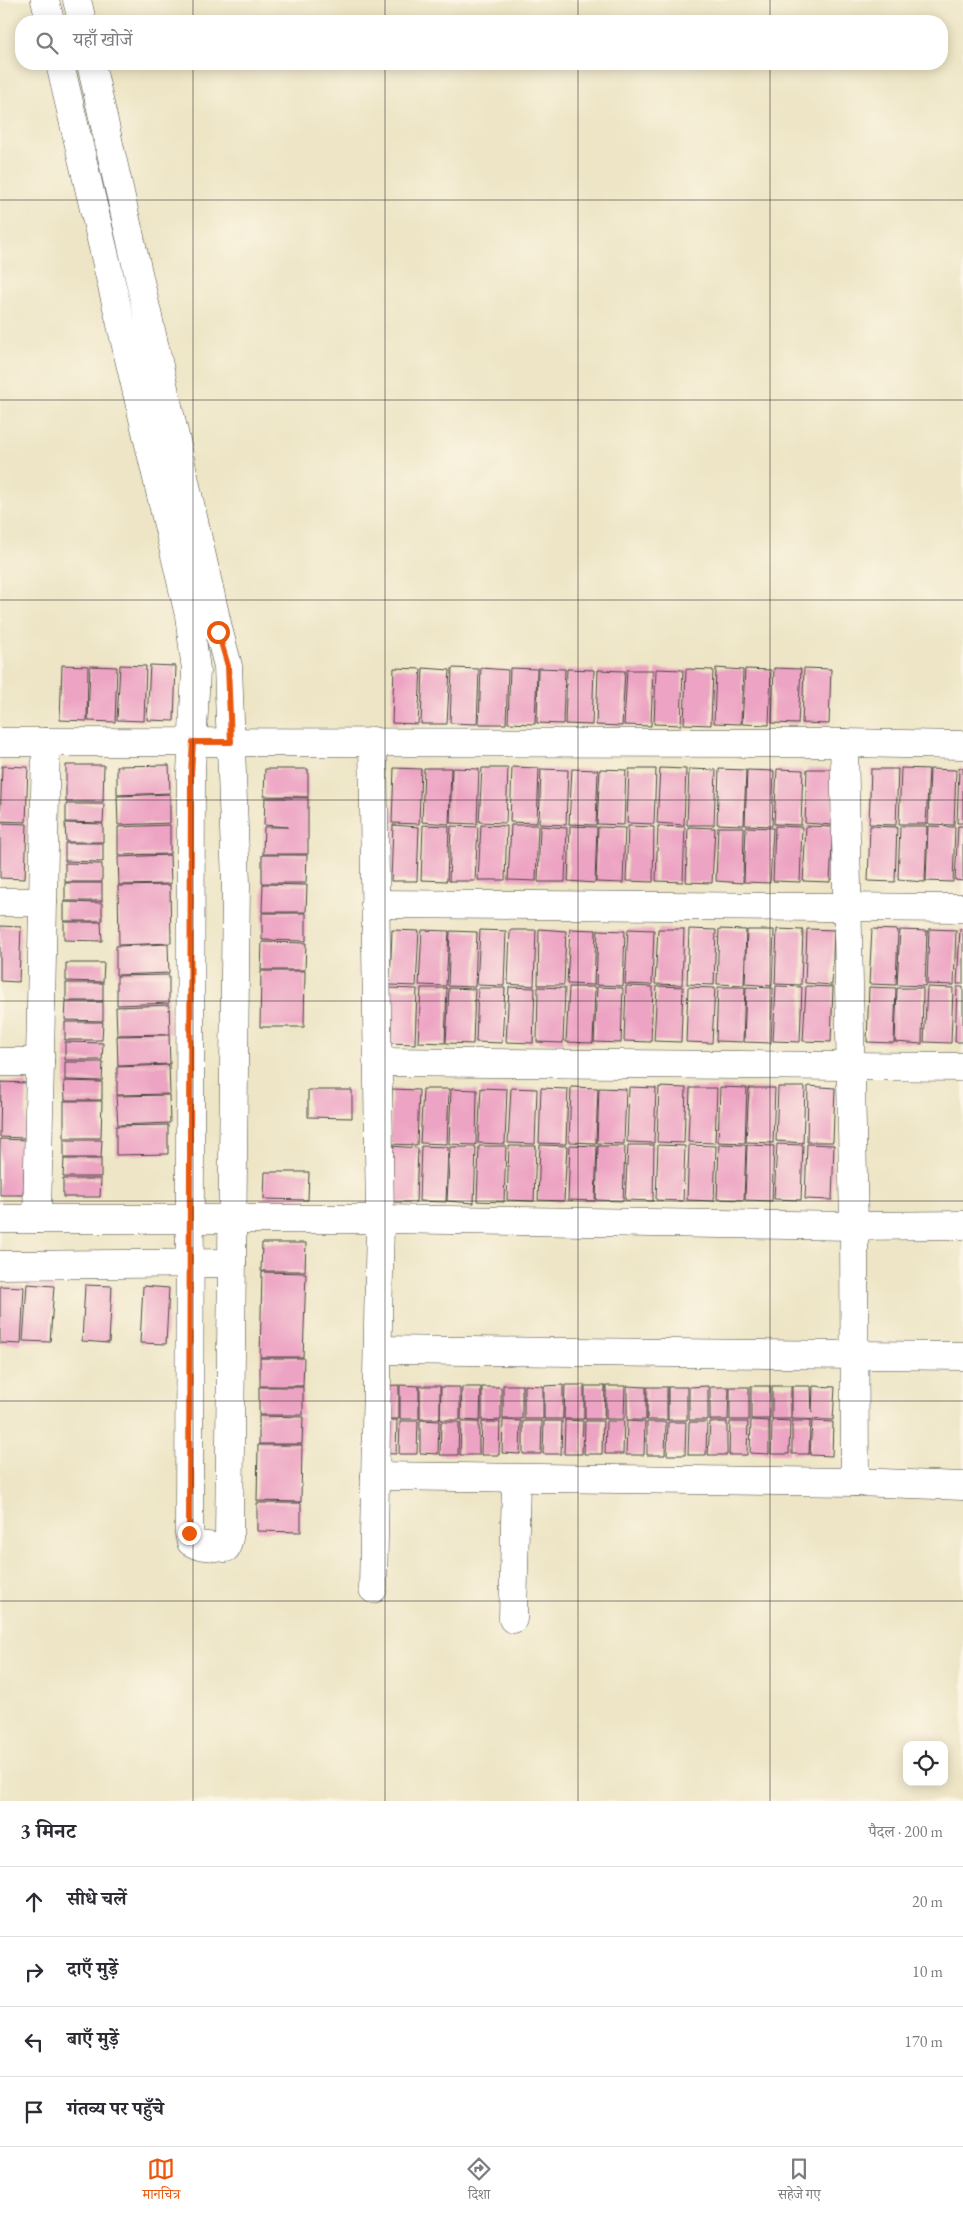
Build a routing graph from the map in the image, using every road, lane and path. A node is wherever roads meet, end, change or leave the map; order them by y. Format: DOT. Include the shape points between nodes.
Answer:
graph roads {
  1 [pos="45,0"];
  2 [pos="77,0"];
  3 [pos="49,15"];
  4 [pos="81,15"];
  5 [pos="61,70"];
  6 [pos="92,70"];
  7 [pos="109,140"];
  8 [pos="79,147"];
  9 [pos="0,742"];
  10 [pos="46,742"];
  11 [pos="193,742"];
  12 [pos="231,742"];
  13 [pos="373,742"];
  14 [pos="844,742"];
  15 [pos="963,744"];
  16 [pos="0,902"];
  17 [pos="43,902"];
  18 [pos="375,904"];
  19 [pos="848,907"];
  20 [pos="963,908"];
  21 [pos="0,1062"];
  22 [pos="40,1062"];
  23 [pos="377,1062"];
  24 [pos="850,1066"];
  25 [pos="963,1067"];
  26 [pos="0,1219"];
  27 [pos="37,1219"];
  28 [pos="190,1219"];
  29 [pos="233,1219"];
  30 [pos="380,1219"];
  31 [pos="963,1225"];
  32 [pos="854,1226"];
  33 [pos="190,1263"];
  34 [pos="232,1263"];
  35 [pos="0,1264"];
  36 [pos="378,1350"];
  37 [pos="854,1355"];
  38 [pos="963,1356"];
  39 [pos="375,1476"];
  40 [pos="516,1479"];
  41 [pos="855,1482"];
  42 [pos="963,1486"];
  43 [pos="373,1589"];
  44 [pos="513,1619"];
  1 -- 3 [label="street"];
  2 -- 4 [label="street"];
  5 -- 8 [label="street"];
  6 -- 7 [label="street"];
  7 -- 8 [label="street"];
  7 -- 12 [label="street" via="228,666"];
  8 -- 11 [label="street" via="188,615 196,670"];
  9 -- 10 [label="street"];
  10 -- 11 [label="street"];
  10 -- 17 [label="street"];
  11 -- 12 [label="street"];
  11 -- 28 [label="street"];
  12 -- 13 [label="street"];
  12 -- 29 [label="street" via="236,883"];
  13 -- 14 [label="street"];
  13 -- 18 [label="street"];
  14 -- 15 [label="street"];
  14 -- 19 [label="street"];
  16 -- 17 [label="street"];
  17 -- 22 [label="street"];
  18 -- 19 [label="street"];
  18 -- 23 [label="street"];
  19 -- 20 [label="street"];
  19 -- 24 [label="street"];
  21 -- 22 [label="street"];
  22 -- 27 [label="street"];
  23 -- 24 [label="street"];
  23 -- 30 [label="street"];
  24 -- 25 [label="street"];
  24 -- 32 [label="street"];
  26 -- 27 [label="street"];
  27 -- 28 [label="street"];
  28 -- 29 [label="street"];
  28 -- 33 [label="street"];
  29 -- 30 [label="street"];
  29 -- 34 [label="street"];
  30 -- 32 [label="street"];
  30 -- 36 [label="street"];
  31 -- 32 [label="street"];
  32 -- 37 [label="street"];
  33 -- 34 [label="street"];
  33 -- 34 [label="street" via="189,1533 191,1542 197,1545 226,1548 229,1538"];
  33 -- 35 [label="street"];
  36 -- 37 [label="street"];
  36 -- 39 [label="street"];
  37 -- 38 [label="street"];
  37 -- 41 [label="street"];
  39 -- 40 [label="street"];
  39 -- 43 [label="street"];
  40 -- 41 [label="street"];
  40 -- 44 [label="street"];
  41 -- 42 [label="street"];
}
